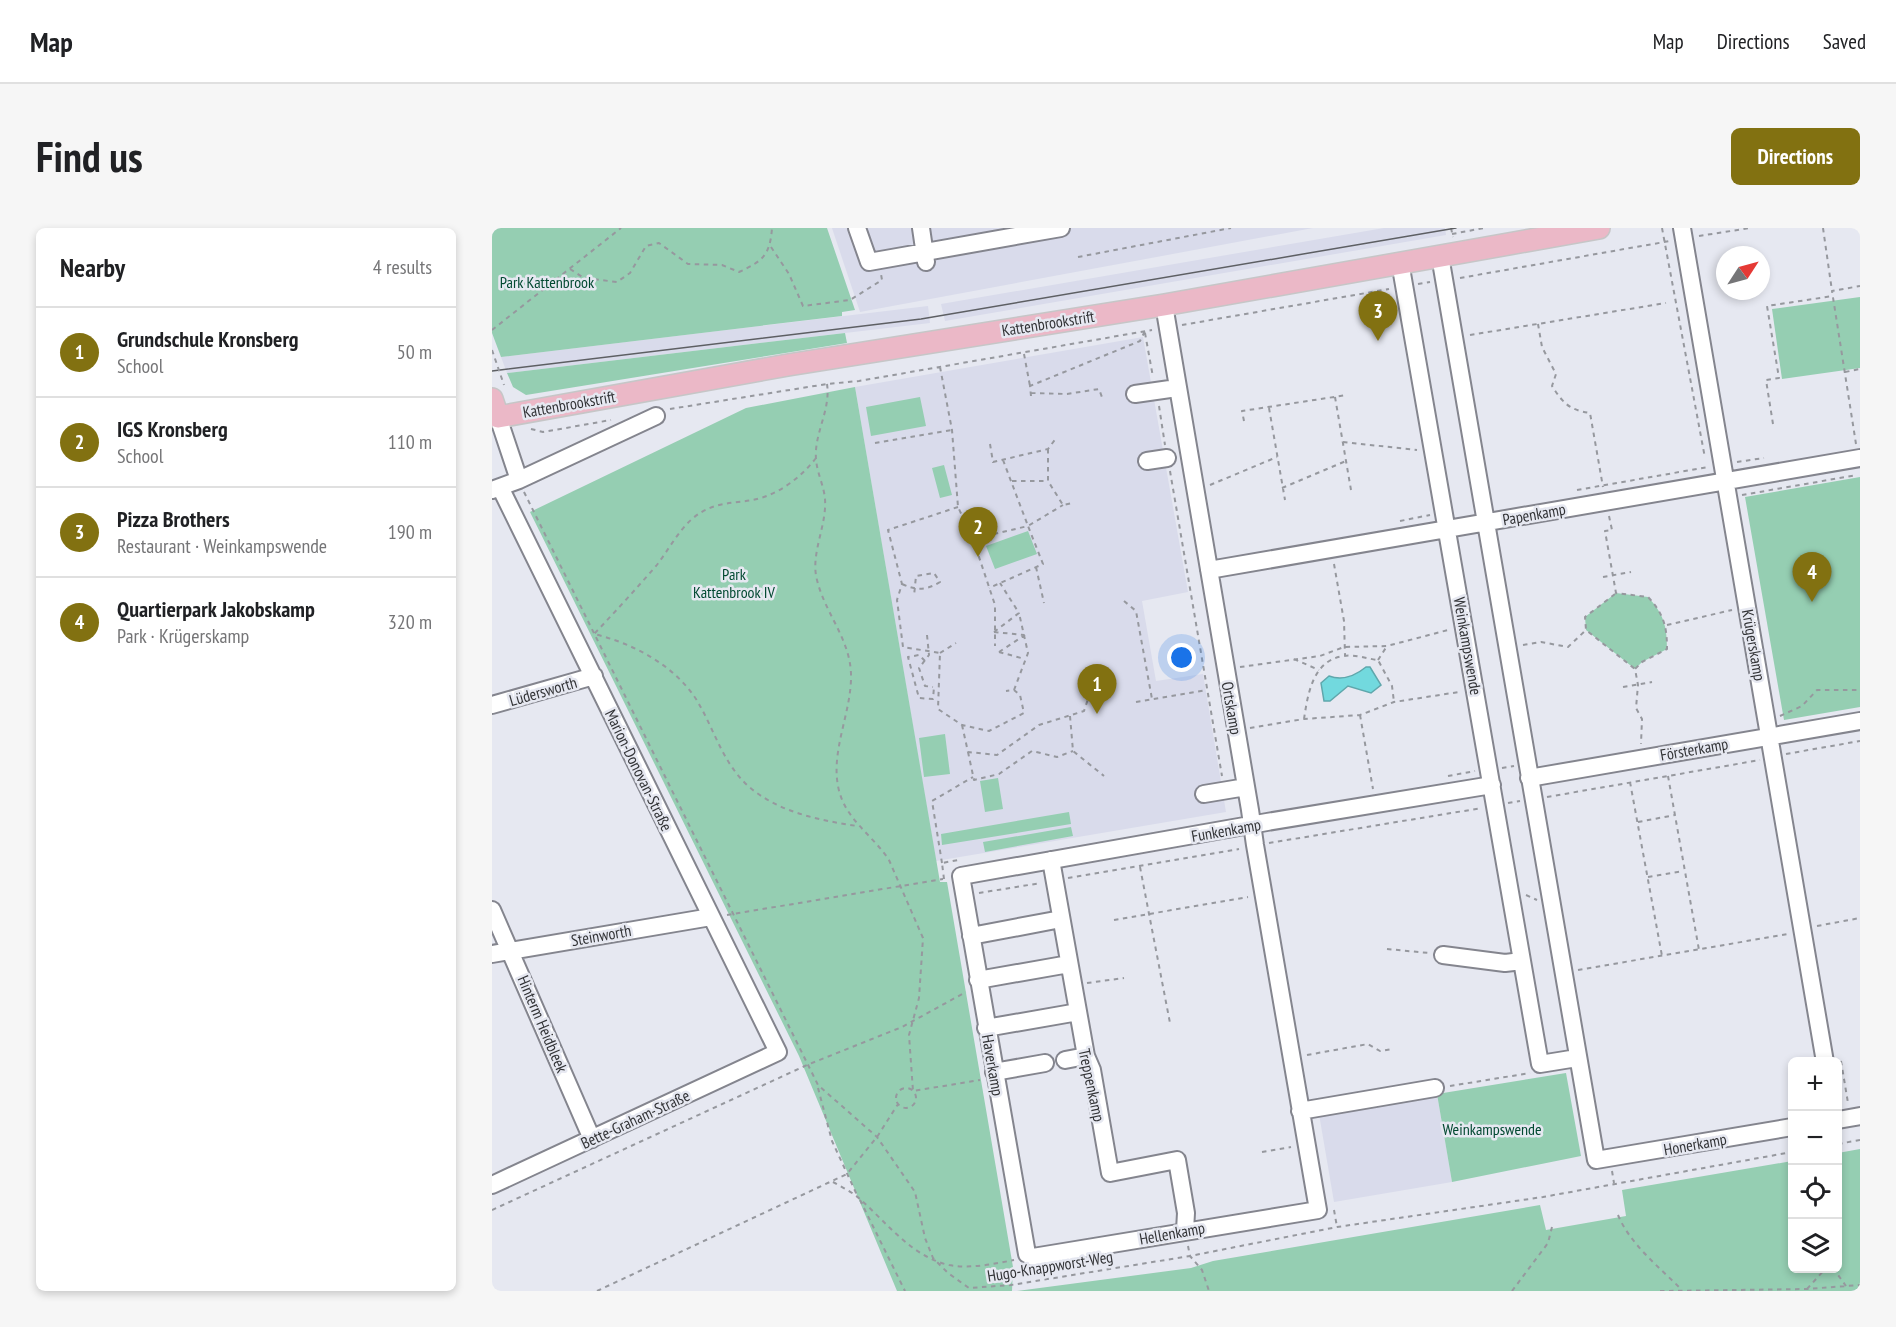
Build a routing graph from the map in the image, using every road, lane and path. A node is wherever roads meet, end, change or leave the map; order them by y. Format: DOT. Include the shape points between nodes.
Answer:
graph roads {
  1 [pos="621,228"];
  2 [pos="772,228"];
  3 [pos="857,228"];
  4 [pos="1061,228"];
  5 [pos="1231,228"];
  6 [pos="1484,228"];
  7 [pos="1599,228"];
  8 [pos="1682,228"];
  9 [pos="1823,228"];
  10 [pos="925,229"];
  11 [pos="1452,234"];
  12 [pos="771,247"];
  13 [pos="1440,256"];
  14 [pos="926,257"];
  15 [pos="1078,257"];
  16 [pos="883,259"];
  17 [pos="1400,262"];
  18 [pos="570,269"];
  19 [pos="1860,286"];
  20 [pos="1832,291"];
  21 [pos="1833,296"];
  22 [pos="1666,303"];
  23 [pos="1164,305"];
  24 [pos="1538,324"];
  25 [pos="1167,328"];
  26 [pos="492,330"];
  27 [pos="1145,331"];
  28 [pos="1470,335"];
  29 [pos="492,350"];
  30 [pos="1024,353"];
  31 [pos="940,368"];
  32 [pos="1860,369"];
  33 [pos="1845,372"];
  34 [pos="827,384"];
  35 [pos="1030,386"];
  36 [pos="1177,388"];
  37 [pos="1156,391"];
  38 [pos="1135,394"];
  39 [pos="1347,394"];
  40 [pos="1335,397"];
  41 [pos="498,400"];
  42 [pos="1103,400"];
  43 [pos="1269,407"];
  44 [pos="662,412"];
  45 [pos="621,418"];
  46 [pos="1244,421"];
  47 [pos="1773,424"];
  48 [pos="530,429"];
  49 [pos="952,430"];
  50 [pos="1058,437"];
  51 [pos="1343,442"];
  52 [pos="875,443"];
  53 [pos="990,444"];
  54 [pos="1048,449"];
  55 [pos="1417,450"];
  56 [pos="1277,457"];
  57 [pos="816,458"];
  58 [pos="1167,458"];
  59 [pos="1859,458"];
  60 [pos="1003,460"];
  61 [pos="1347,460"];
  62 [pos="1147,461"];
  63 [pos="519,480"];
  64 [pos="1011,481"];
  65 [pos="1048,481"];
  66 [pos="1726,481"];
  67 [pos="1208,485"];
  68 [pos="1282,488"];
  69 [pos="496,489"];
  70 [pos="1351,490"];
  71 [pos="1285,500"];
  72 [pos="1606,502"];
  73 [pos="1073,503"];
  74 [pos="1063,505"];
  75 [pos="958,507"];
  76 [pos="993,518"];
  77 [pos="1484,523"];
  78 [pos="1028,526"];
  79 [pos="1448,529"];
  80 [pos="996,534"];
  81 [pos="973,539"];
  82 [pos="1334,564"];
  83 [pos="1036,567"];
  84 [pos="1209,570"];
  85 [pos="1631,572"];
  86 [pos="1613,575"];
  87 [pos="1602,577"];
  88 [pos="1000,583"];
  89 [pos="902,584"];
  90 [pos="989,588"];
  91 [pos="914,589"];
  92 [pos="1616,593"];
  93 [pos="914,596"];
  94 [pos="1124,601"];
  95 [pos="1044,603"];
  96 [pos="1732,610"];
  97 [pos="1019,613"];
  98 [pos="1025,618"];
  99 [pos="1667,625"];
  100 [pos="1448,630"];
  101 [pos="1586,630"];
  102 [pos="994,632"];
  103 [pos="594,634"];
  104 [pos="927,635"];
  105 [pos="1025,635"];
  106 [pos="956,643"];
  107 [pos="1522,645"];
  108 [pos="995,646"];
  109 [pos="1387,646"];
  110 [pos="1344,647"];
  111 [pos="930,651"];
  112 [pos="940,653"];
  113 [pos="1346,655"];
  114 [pos="1292,658"];
  115 [pos="1026,659"];
  116 [pos="1378,660"];
  117 [pos="925,661"];
  118 [pos="1240,667"];
  119 [pos="1635,669"];
  120 [pos="1319,670"];
  121 [pos="594,676"];
  122 [pos="1652,682"];
  123 [pos="1638,685"];
  124 [pos="934,687"];
  125 [pos="1623,687"];
  126 [pos="939,688"];
  127 [pos="1014,690"];
  128 [pos="1207,690"];
  129 [pos="1860,690"];
  130 [pos="1006,691"];
  131 [pos="1459,692"];
  132 [pos="1090,693"];
  133 [pos="1152,699"];
  134 [pos="1136,702"];
  135 [pos="1394,702"];
  136 [pos="492,705"];
  137 [pos="1360,715"];
  138 [pos="1070,716"];
  139 [pos="1780,716"];
  140 [pos="1304,719"];
  141 [pos="1860,721"];
  142 [pos="962,725"];
  143 [pos="1250,728"];
  144 [pos="1769,736"];
  145 [pos="1860,741"];
  146 [pos="1073,751"];
  147 [pos="968,752"];
  148 [pos="1643,757"];
  149 [pos="1773,757"];
  150 [pos="1104,776"];
  151 [pos="1668,776"];
  152 [pos="973,777"];
  153 [pos="1528,778"];
  154 [pos="1630,782"];
  155 [pos="1492,785"];
  156 [pos="1246,787"];
  157 [pos="1373,789"];
  158 [pos="1225,790"];
  159 [pos="1204,794"];
  160 [pos="1532,799"];
  161 [pos="1496,805"];
  162 [pos="1675,815"];
  163 [pos="1638,822"];
  164 [pos="1252,825"];
  165 [pos="857,826"];
  166 [pos="1248,847"];
  167 [pos="1242,858"];
  168 [pos="1051,860"];
  169 [pos="942,863"];
  170 [pos="1140,866"];
  171 [pos="1685,871"];
  172 [pos="960,876"];
  173 [pos="1648,877"];
  174 [pos="1055,880"];
  175 [pos="902,886"];
  176 [pos="1247,887"];
  177 [pos="1510,888"];
  178 [pos="964,896"];
  179 [pos="1551,907"];
  180 [pos="492,910"];
  181 [pos="733,914"];
  182 [pos="1149,914"];
  183 [pos="711,917"];
  184 [pos="1860,918"];
  185 [pos="1061,919"];
  186 [pos="1114,920"];
  187 [pos="1817,926"];
  188 [pos="1788,934"];
  189 [pos="971,936"];
  190 [pos="1387,950"];
  191 [pos="1699,950"];
  192 [pos="512,951"];
  193 [pos="492,954"];
  194 [pos="1443,955"];
  195 [pos="1662,956"];
  196 [pos="1522,962"];
  197 [pos="1069,964"];
  198 [pos="1578,970"];
  199 [pos="1124,978"];
  200 [pos="979,984"];
  201 [pos="1073,985"];
  202 [pos="1078,1012"];
  203 [pos="913,1021"];
  204 [pos="1170,1023"];
  205 [pos="986,1028"];
  206 [pos="1392,1049"];
  207 [pos="778,1052"];
  208 [pos="1307,1055"];
  209 [pos="1086,1056"];
  210 [pos="1824,1057"];
  211 [pos="1577,1058"];
  212 [pos="1065,1060"];
  213 [pos="1045,1063"];
  214 [pos="1540,1064"];
  215 [pos="807,1065"];
  216 [pos="995,1074"];
  217 [pos="818,1085"];
  218 [pos="1435,1088"];
  219 [pos="914,1091"];
  220 [pos="898,1104"];
  221 [pos="1300,1111"];
  222 [pos="1860,1116"];
  223 [pos="1842,1119"];
  224 [pos="1788,1128"];
  225 [pos="877,1137"];
  226 [pos="592,1138"];
  227 [pos="1860,1140"];
  228 [pos="1842,1143"];
  229 [pos="1292,1147"];
  230 [pos="1262,1152"];
  231 [pos="1788,1153"];
  232 [pos="847,1174"];
  233 [pos="832,1181"];
  234 [pos="492,1185"];
  235 [pos="858,1197"];
  236 [pos="492,1210"];
  237 [pos="1318,1210"];
  238 [pos="1618,1215"];
  239 [pos="1552,1227"];
  240 [pos="1185,1230"];
  241 [pos="1028,1254"];
  242 [pos="1190,1256"];
  243 [pos="933,1258"];
  244 [pos="1822,1273"];
  245 [pos="1836,1273"];
  246 [pos="1860,1285"];
  247 [pos="1846,1286"];
  248 [pos="1681,1289"];
  249 [pos="1807,1289"];
  250 [pos="597,1291"];
  251 [pos="904,1291"];
  252 [pos="1209,1291"];
  253 [pos="1512,1291"];
  254 [pos="1660,1291"];
  1 -- 18 [label="path"];
  2 -- 12 [label="path"];
  3 -- 16 [label="street" via="869,262"];
  4 -- 14 [label="street"];
  5 -- 15 [label="path"];
  6 -- 11 [label="path"];
  7 -- 13 [label="main road, Kattenbrookstrift"];
  8 -- 66 [label="street, Krügerskamp"];
  9 -- 20 [label="path"];
  10 -- 14 [label="street"];
  12 -- 16 [label="path" via="803,306 854,298 882,280"];
  12 -- 18 [label="path" via="757,264 739,272 722,265 688,264 659,243 646,246 630,273 617,282 584,278"];
  13 -- 17 [label="main road, Kattenbrookstrift"];
  13 -- 77 [label="street"];
  14 -- 16 [label="street"];
  17 -- 23 [label="main road, Kattenbrookstrift"];
  17 -- 79 [label="street, Weinkampswende"];
  18 -- 26 [label="path"];
  19 -- 20 [label="path"];
  20 -- 21 [label="path"];
  21 -- 33 [label="path"];
  21 -- 47 [label="path" via="1767,306 1779,378 1766,380"];
  22 -- 24 [label="path"];
  23 -- 25 [label="street, Ortskamp"];
  23 -- 41 [label="main road, Kattenbrookstrift" via="788,365"];
  24 -- 28 [label="path"];
  24 -- 72 [label="path" via="1542,347 1556,374 1552,386 1563,404 1590,413"];
  25 -- 27 [label="path"];
  25 -- 36 [label="street, Ortskamp"];
  27 -- 30 [label="path"];
  27 -- 35 [label="path" via="1140,341"];
  27 -- 37 [label="path"];
  29 -- 41 [label="path, bridge"];
  30 -- 31 [label="path"];
  30 -- 35 [label="path"];
  31 -- 34 [label="path"];
  31 -- 49 [label="path"];
  32 -- 33 [label="path"];
  33 -- 59 [label="path"];
  34 -- 44 [label="path"];
  34 -- 57 [label="path" via="830,399"];
  35 -- 42 [label="path" via="1031,394 1099,389"];
  36 -- 37 [label="street"];
  36 -- 84 [label="street, Ortskamp"];
  37 -- 38 [label="street"];
  37 -- 58 [label="path"];
  39 -- 40 [label="path"];
  40 -- 43 [label="path"];
  40 -- 51 [label="path"];
  41 -- 63 [label="street"];
  43 -- 46 [label="path" via="1242,411"];
  43 -- 56 [label="path"];
  44 -- 63 [label="street"];
  45 -- 48 [label="path" via="543,432"];
  49 -- 52 [label="path"];
  49 -- 75 [label="path"];
  50 -- 54 [label="path"];
  51 -- 55 [label="path"];
  51 -- 61 [label="path"];
  53 -- 60 [label="path" via="993,462"];
  54 -- 60 [label="path"];
  54 -- 65 [label="path"];
  56 -- 67 [label="path"];
  56 -- 68 [label="path"];
  57 -- 103 [label="path" via="803,474 761,498 714,506 692,519 656,566"];
  57 -- 165 [label="path" via="825,499 816,578 843,638 851,674 837,765 838,786"];
  58 -- 62 [label="street"];
  58 -- 128 [label="path"];
  59 -- 66 [label="street, Papenkamp"];
  60 -- 64 [label="path"];
  61 -- 68 [label="path"];
  61 -- 70 [label="path"];
  63 -- 69 [label="street"];
  63 -- 103 [label="path, Hugo-Knappworst-Weg"];
  64 -- 65 [label="path"];
  64 -- 78 [label="path"];
  65 -- 74 [label="path"];
  66 -- 72 [label="street, Papenkamp"];
  66 -- 144 [label="street, Krügerskamp"];
  68 -- 71 [label="path"];
  69 -- 121 [label="street, Marion-Donovan-Straße"];
  72 -- 77 [label="street, Papenkamp"];
  72 -- 86 [label="path" via="1612,530 1605,531"];
  73 -- 74 [label="path"];
  74 -- 78 [label="path"];
  75 -- 81 [label="path"];
  75 -- 89 [label="path" via="888,530"];
  76 -- 80 [label="path"];
  77 -- 79 [label="street, Papenkamp"];
  77 -- 153 [label="street"];
  78 -- 80 [label="path"];
  78 -- 83 [label="path" via="1043,564"];
  79 -- 84 [label="street, Papenkamp"];
  79 -- 155 [label="street, Weinkampswende"];
  80 -- 81 [label="path"];
  81 -- 90 [label="path"];
  82 -- 110 [label="path" via="1344,621"];
  83 -- 88 [label="path"];
  83 -- 95 [label="path"];
  84 -- 156 [label="street, Ortskamp"];
  85 -- 86 [label="path"];
  86 -- 87 [label="path"];
  86 -- 92 [label="path"];
  88 -- 90 [label="path"];
  88 -- 97 [label="path"];
  89 -- 91 [label="path"];
  89 -- 111 [label="path" via="897,600 903,647"];
  90 -- 102 [label="path" via="995,605"];
  91 -- 91 [label="path" via="929,589 940,582 934,573 916,575"];
  91 -- 93 [label="path"];
  92 -- 99 [label="path" via="1648,597"];
  92 -- 101 [label="path" via="1585,617"];
  94 -- 133 [label="path" via="1136,611"];
  96 -- 99 [label="path"];
  97 -- 98 [label="path"];
  97 -- 102 [label="path"];
  97 -- 105 [label="path"];
  99 -- 119 [label="path" via="1667,649"];
  100 -- 109 [label="path"];
  101 -- 107 [label="path" via="1568,647 1541,642"];
  101 -- 119 [label="path"];
  102 -- 105 [label="path"];
  102 -- 108 [label="path"];
  103 -- 165 [label="path" via="640,649 678,679 696,699 733,770 749,786 776,804 805,816"];
  103 -- 181 [label="path, Hugo-Knappworst-Weg"];
  104 -- 111 [label="path"];
  105 -- 115 [label="path"];
  105 -- 115 [label="path" via="999,652"];
  106 -- 112 [label="path"];
  109 -- 110 [label="path"];
  109 -- 116 [label="path"];
  110 -- 113 [label="path"];
  110 -- 114 [label="path" via="1320,656"];
  111 -- 112 [label="path"];
  111 -- 117 [label="path"];
  112 -- 126 [label="path"];
  113 -- 116 [label="path"];
  113 -- 120 [label="path" via="1327,662"];
  114 -- 118 [label="path"];
  114 -- 120 [label="path"];
  115 -- 127 [label="path"];
  116 -- 135 [label="path" via="1388,675"];
  117 -- 124 [label="path" via="919,668 926,686"];
  117 -- 124 [label="path" via="919,656 908,657 919,698 933,699"];
  119 -- 123 [label="path"];
  120 -- 140 [label="path"];
  121 -- 136 [label="street, Lüdersworth"];
  121 -- 183 [label="street, Marion-Donovan-Straße"];
  122 -- 123 [label="path"];
  123 -- 125 [label="path"];
  123 -- 148 [label="path" via="1636,708 1642,719"];
  124 -- 126 [label="path"];
  126 -- 142 [label="path" via="938,709"];
  127 -- 130 [label="path"];
  127 -- 142 [label="path" via="1020,695 1024,713 989,731"];
  128 -- 133 [label="path"];
  128 -- 158 [label="path"];
  129 -- 139 [label="path" via="1817,690 1802,706"];
  131 -- 135 [label="path"];
  132 -- 138 [label="path" via="1084,711"];
  133 -- 134 [label="path"];
  135 -- 137 [label="path"];
  137 -- 140 [label="path"];
  137 -- 157 [label="path"];
  138 -- 146 [label="path"];
  138 -- 147 [label="path" via="1039,725 997,755"];
  140 -- 143 [label="path"];
  141 -- 144 [label="street, Försterkamp"];
  142 -- 147 [label="path"];
  144 -- 148 [label="street, Försterkamp"];
  144 -- 149 [label="street, Krügerskamp"];
  145 -- 149 [label="path"];
  146 -- 150 [label="path"];
  146 -- 152 [label="path" via="1057,757 1032,751 999,774 974,780"];
  147 -- 152 [label="path"];
  148 -- 153 [label="street, Försterkamp"];
  149 -- 151 [label="path"];
  149 -- 210 [label="street, Krügerskamp"];
  151 -- 154 [label="path"];
  151 -- 162 [label="path"];
  152 -- 169 [label="path" via="932,801"];
  153 -- 160 [label="street"];
  154 -- 160 [label="path"];
  154 -- 163 [label="path"];
  155 -- 161 [label="street, Weinkampswende"];
  155 -- 164 [label="street, Funkenkamp"];
  156 -- 158 [label="street"];
  156 -- 164 [label="street, Ortskamp"];
  158 -- 159 [label="street"];
  160 -- 161 [label="path"];
  160 -- 179 [label="street"];
  161 -- 166 [label="path"];
  161 -- 177 [label="street, Weinkampswende"];
  162 -- 163 [label="path"];
  162 -- 171 [label="path"];
  163 -- 173 [label="path"];
  164 -- 166 [label="street, Ortskamp"];
  164 -- 168 [label="street, Funkenkamp"];
  165 -- 175 [label="path" via="882,850"];
  166 -- 167 [label="path"];
  166 -- 170 [label="path"];
  166 -- 221 [label="street, Ortskamp"];
  168 -- 172 [label="street, Funkenkamp"];
  168 -- 174 [label="street, Treppenkamp"];
  170 -- 174 [label="path"];
  170 -- 182 [label="path"];
  171 -- 173 [label="path"];
  171 -- 191 [label="path"];
  172 -- 175 [label="path"];
  172 -- 178 [label="street, Haverkamp"];
  173 -- 195 [label="path"];
  174 -- 178 [label="path"];
  174 -- 185 [label="street, Treppenkamp"];
  175 -- 181 [label="path"];
  175 -- 203 [label="path" via="922,938 922,968"];
  176 -- 182 [label="path" via="1248,897"];
  177 -- 179 [label="path"];
  177 -- 196 [label="street, Weinkampswende"];
  178 -- 189 [label="street, Haverkamp"];
  179 -- 211 [label="street"];
  180 -- 192 [label="street, Hinterm Heidbleek"];
  181 -- 183 [label="path"];
  181 -- 215 [label="path, Hugo-Knappworst-Weg"];
  182 -- 186 [label="path"];
  182 -- 204 [label="path"];
  183 -- 192 [label="street, Steinworth"];
  183 -- 207 [label="street, Marion-Donovan-Straße"];
  184 -- 187 [label="path"];
  185 -- 189 [label="street"];
  185 -- 197 [label="street, Treppenkamp"];
  188 -- 191 [label="path"];
  189 -- 200 [label="street, Haverkamp"];
  190 -- 194 [label="path"];
  191 -- 195 [label="path"];
  192 -- 193 [label="street, Steinworth"];
  192 -- 226 [label="street, Hinterm Heidbleek"];
  194 -- 196 [label="street"];
  195 -- 198 [label="path"];
  196 -- 214 [label="street, Weinkampswende"];
  197 -- 200 [label="street"];
  197 -- 201 [label="street, Treppenkamp"];
  199 -- 201 [label="path"];
  200 -- 203 [label="path"];
  200 -- 205 [label="street, Haverkamp"];
  201 -- 202 [label="street, Treppenkamp"];
  202 -- 205 [label="street"];
  202 -- 209 [label="street, Treppenkamp"];
  203 -- 215 [label="path"];
  203 -- 219 [label="path" via="909,1035"];
  205 -- 216 [label="street, Haverkamp"];
  206 -- 208 [label="path" via="1380,1051 1368,1044"];
  207 -- 226 [label="street, Bette-Graham-Straße"];
  209 -- 212 [label="street"];
  209 -- 240 [label="street, Treppenkamp" via="1092,1070 1110,1173 1176,1160 1186,1213"];
  211 -- 214 [label="street"];
  211 -- 224 [label="street, Honerkamp" via="1596,1160"];
  213 -- 216 [label="street"];
  214 -- 218 [label="path" via="1536,1072"];
  215 -- 217 [label="path, Hugo-Knappworst-Weg"];
  215 -- 236 [label="path"];
  216 -- 219 [label="path"];
  216 -- 241 [label="street, Haverkamp"];
  217 -- 225 [label="path, Hugo-Knappworst-Weg"];
  217 -- 232 [label="path" via="832,1141"];
  218 -- 221 [label="street"];
  219 -- 220 [label="path" via="906,1088 898,1092"];
  219 -- 220 [label="path" via="913,1106 905,1108"];
  220 -- 225 [label="path"];
  221 -- 237 [label="street, Ortskamp"];
  222 -- 223 [label="street"];
  225 -- 232 [label="path"];
  225 -- 243 [label="path, Hugo-Knappworst-Weg" via="915,1192"];
  226 -- 234 [label="street, Bette-Graham-Straße"];
  227 -- 228 [label="path"];
  229 -- 230 [label="path"];
  231 -- 242 [label="path, Hugo-Knappworst-Weg" via="1543,1197 1337,1227"];
  232 -- 233 [label="path"];
  232 -- 235 [label="path"];
  233 -- 235 [label="path"];
  233 -- 250 [label="path"];
  235 -- 243 [label="path" via="898,1236"];
  235 -- 251 [label="path"];
  237 -- 240 [label="street, Hellenkamp"];
  238 -- 248 [label="path" via="1635,1242"];
  239 -- 253 [label="path" via="1548,1243"];
  240 -- 241 [label="street, Hellenkamp" via="1033,1257"];
  241 -- 243 [label="path" via="984,1266 948,1265"];
  242 -- 243 [label="path, Hugo-Knappworst-Weg" via="986,1288 969,1288"];
  242 -- 252 [label="path" via="1202,1270"];
  244 -- 249 [label="path"];
  245 -- 247 [label="path"];
  246 -- 247 [label="path"];
  247 -- 249 [label="path"];
  248 -- 249 [label="path"];
  248 -- 254 [label="path"];
}
